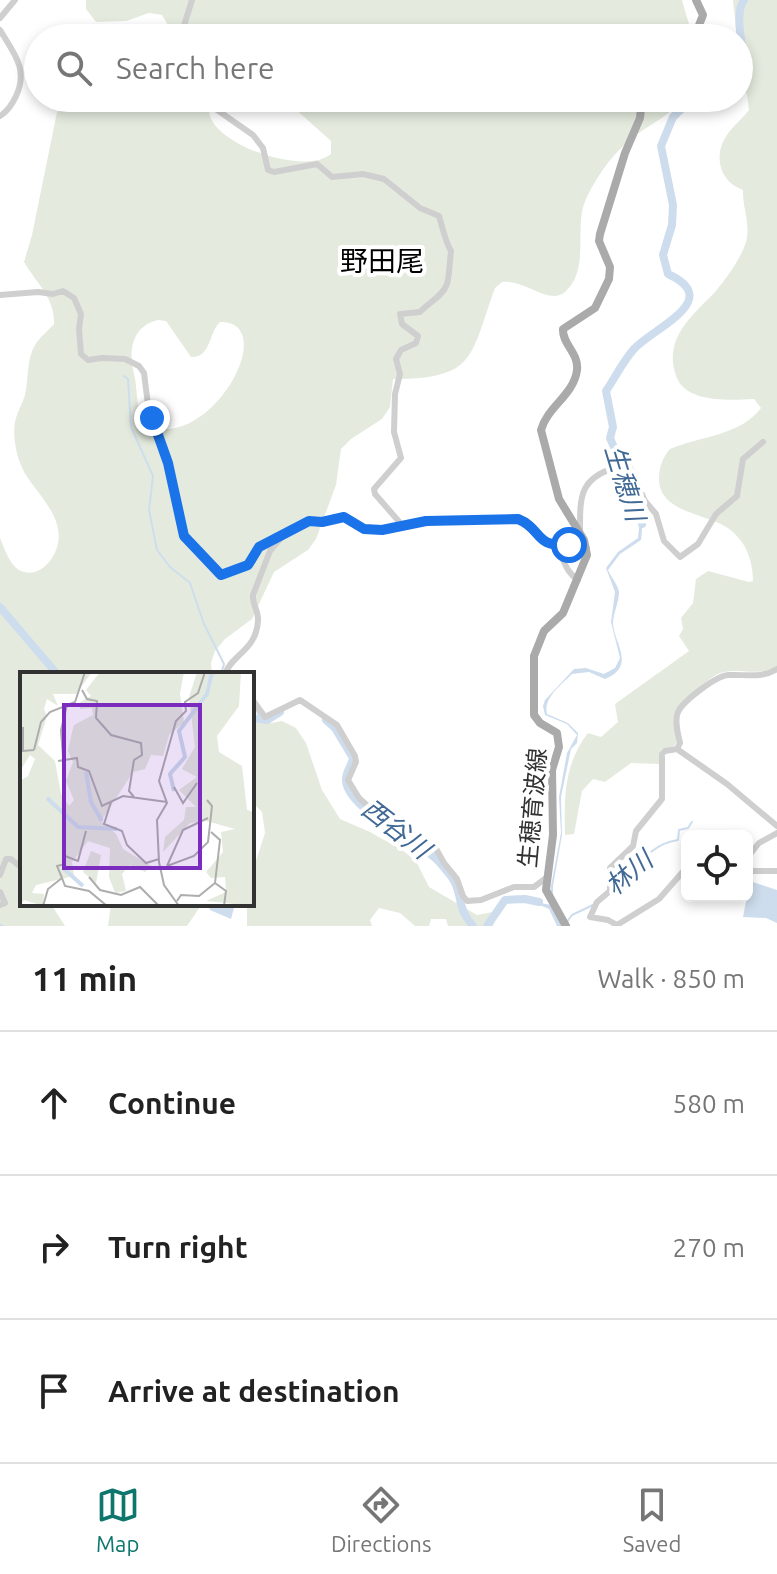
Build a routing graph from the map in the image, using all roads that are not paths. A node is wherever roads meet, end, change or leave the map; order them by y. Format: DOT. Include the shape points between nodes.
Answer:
graph roads {
  1 [pos="15,0"];
  2 [pos="192,0"];
  3 [pos="696,0"];
  4 [pos="0,18"];
  5 [pos="184,24"];
  6 [pos="702,24"];
  7 [pos="0,30"];
  8 [pos="218,112"];
  9 [pos="641,112"];
  10 [pos="0,116"];
  11 [pos="0,295"];
  12 [pos="763,442"];
  13 [pos="629,466"];
  14 [pos="617,467"];
  15 [pos="402,525"];
  16 [pos="580,533"];
  17 [pos="282,536"];
  18 [pos="555,546"];
  19 [pos="587,548"];
  20 [pos="578,580"];
  21 [pos="777,669"];
  22 [pos="225,672"];
  23 [pos="254,702"];
  24 [pos="677,749"];
  25 [pos="777,826"];
  26 [pos="777,833"];
  27 [pos="753,850"];
  28 [pos="20,866"];
  29 [pos="753,871"];
  30 [pos="777,871"];
  31 [pos="681,874"];
  32 [pos="0,875"];
  33 [pos="546,878"];
  34 [pos="0,892"];
  35 [pos="0,905"];
  36 [pos="566,925"];
  1 -- 4 [label="street"];
  2 -- 5 [label="street"];
  3 -- 6 [label="main road"];
  7 -- 10 [label="street" via="21,69 15,99"];
  8 -- 15 [label="street" via="253,135 263,148 268,170 317,164 332,177 368,175 390,182 439,216 451,251 447,284 420,312 400,314 402,324 418,336 396,359 400,374 394,432 401,455 374,489"];
  9 -- 16 [label="main road" via="600,234 609,279 595,308 563,329 575,354 576,375 541,430 559,499"];
  11 -- 17 [label="street" via="69,293 81,314 81,354 88,360 125,359 141,369 184,536 217,574 241,569 253,561 259,547"];
  12 -- 13 [label="street" via="743,459 733,502 680,557 664,541"];
  14 -- 16 [label="street" via="583,490"];
  15 -- 17 [label="street" via="364,529 340,517 305,522"];
  15 -- 18 [label="street" via="518,519"];
  16 -- 19 [label="main road"];
  17 -- 22 [label="street" via="269,552 253,595 258,617 254,638"];
  18 -- 19 [label="street"];
  18 -- 20 [label="street" via="567,572"];
  19 -- 20 [label="main road, 生穂育波線"];
  20 -- 33 [label="main road, 生穂育波線" via="534,656 534,715 559,739 552,770 553,835"];
  21 -- 24 [label="street" via="765,675 725,675 709,684 677,713"];
  23 -- 33 [label="street" via="265,717 300,700 330,719 355,756 348,780 359,798 381,818 434,845 467,901 514,887 534,887"];
  24 -- 25 [label="street"];
  24 -- 31 [label="street" via="662,754 662,799 636,831 633,846 611,866 610,891 590,917 617,925 659,899"];
  26 -- 27 [label="street"];
  28 -- 32 [label="street" via="6,859"];
  29 -- 30 [label="street"];
  33 -- 36 [label="main road, 生穂育波線" via="549,898"];
  34 -- 35 [label="street" via="5,903"];
}
